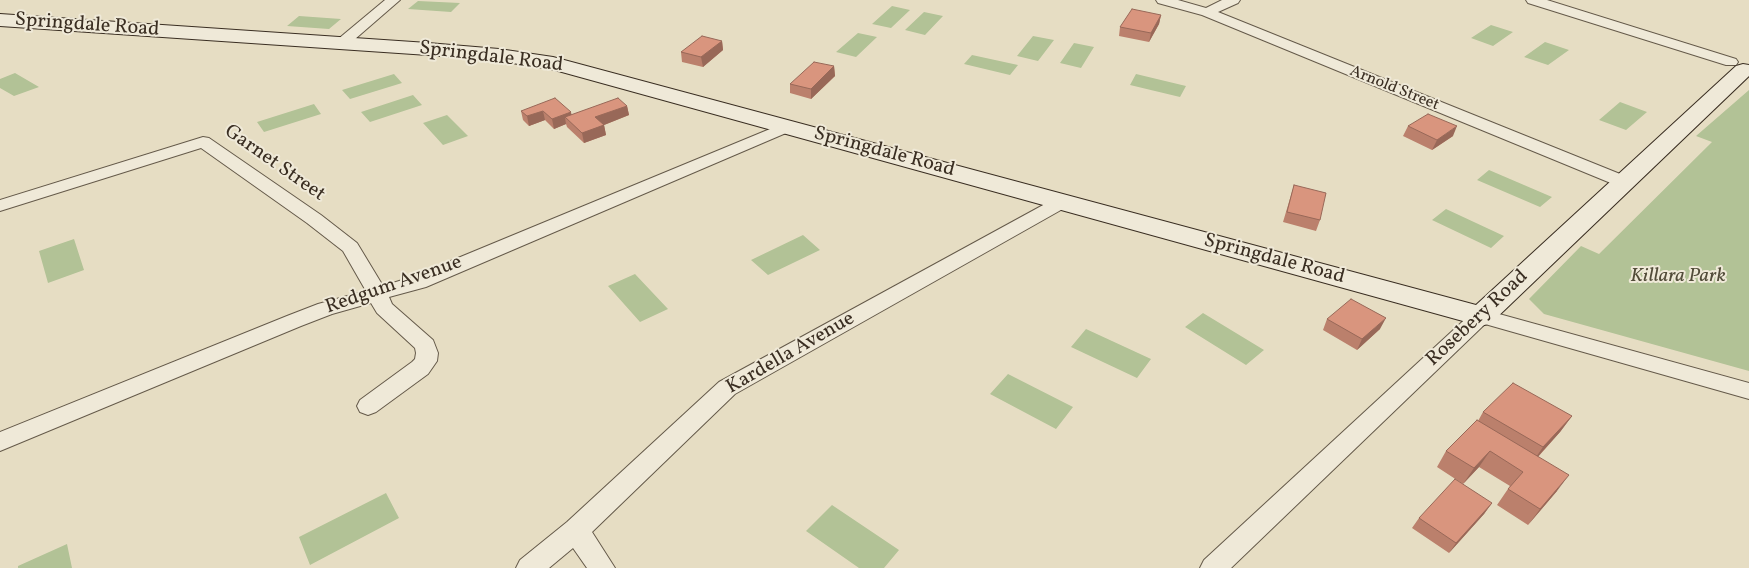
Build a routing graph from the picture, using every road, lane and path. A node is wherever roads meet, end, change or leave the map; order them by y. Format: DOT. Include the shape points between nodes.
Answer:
graph roads {
  1 [pos="393,0"];
  2 [pos="1163,0"];
  3 [pos="1233,0"];
  4 [pos="1533,0"];
  5 [pos="1207,12"];
  6 [pos="0,20"];
  7 [pos="342,42"];
  8 [pos="1743,66"];
  9 [pos="787,127"];
  10 [pos="1624,182"];
  11 [pos="1062,202"];
  12 [pos="0,206"];
  13 [pos="377,295"];
  14 [pos="1481,316"];
  15 [pos="1749,391"];
  16 [pos="368,406"];
  17 [pos="0,442"];
  18 [pos="576,530"];
  19 [pos="528,568"];
  20 [pos="602,568"];
  21 [pos="1213,568"];
  1 -- 7 [label="street"];
  2 -- 5 [label="street, Arnold Street"];
  3 -- 5 [label="street"];
  4 -- 8 [label="street"];
  5 -- 10 [label="street, Arnold Street"];
  6 -- 7 [label="main road, Springdale Road"];
  7 -- 9 [label="main road, Springdale Road" via="499,55 553,63"];
  8 -- 10 [label="main road, Rosebery Road"];
  9 -- 11 [label="main road, Springdale Road"];
  9 -- 13 [label="street, Redgum Avenue" via="419,282"];
  10 -- 14 [label="main road, Rosebery Road"];
  11 -- 14 [label="main road, Springdale Road"];
  11 -- 18 [label="street, Kardella Avenue" via="727,388"];
  12 -- 13 [label="street, Garnet Street" via="203,142 350,247"];
  13 -- 16 [label="street" via="384,308 425,345 428,353 420,368"];
  13 -- 17 [label="street, Redgum Avenue" via="294,321"];
  14 -- 15 [label="street, Springdale Road"];
  14 -- 21 [label="street, Rosebery Road"];
  18 -- 19 [label="street, Kardella Avenue"];
  18 -- 20 [label="street"];
}
